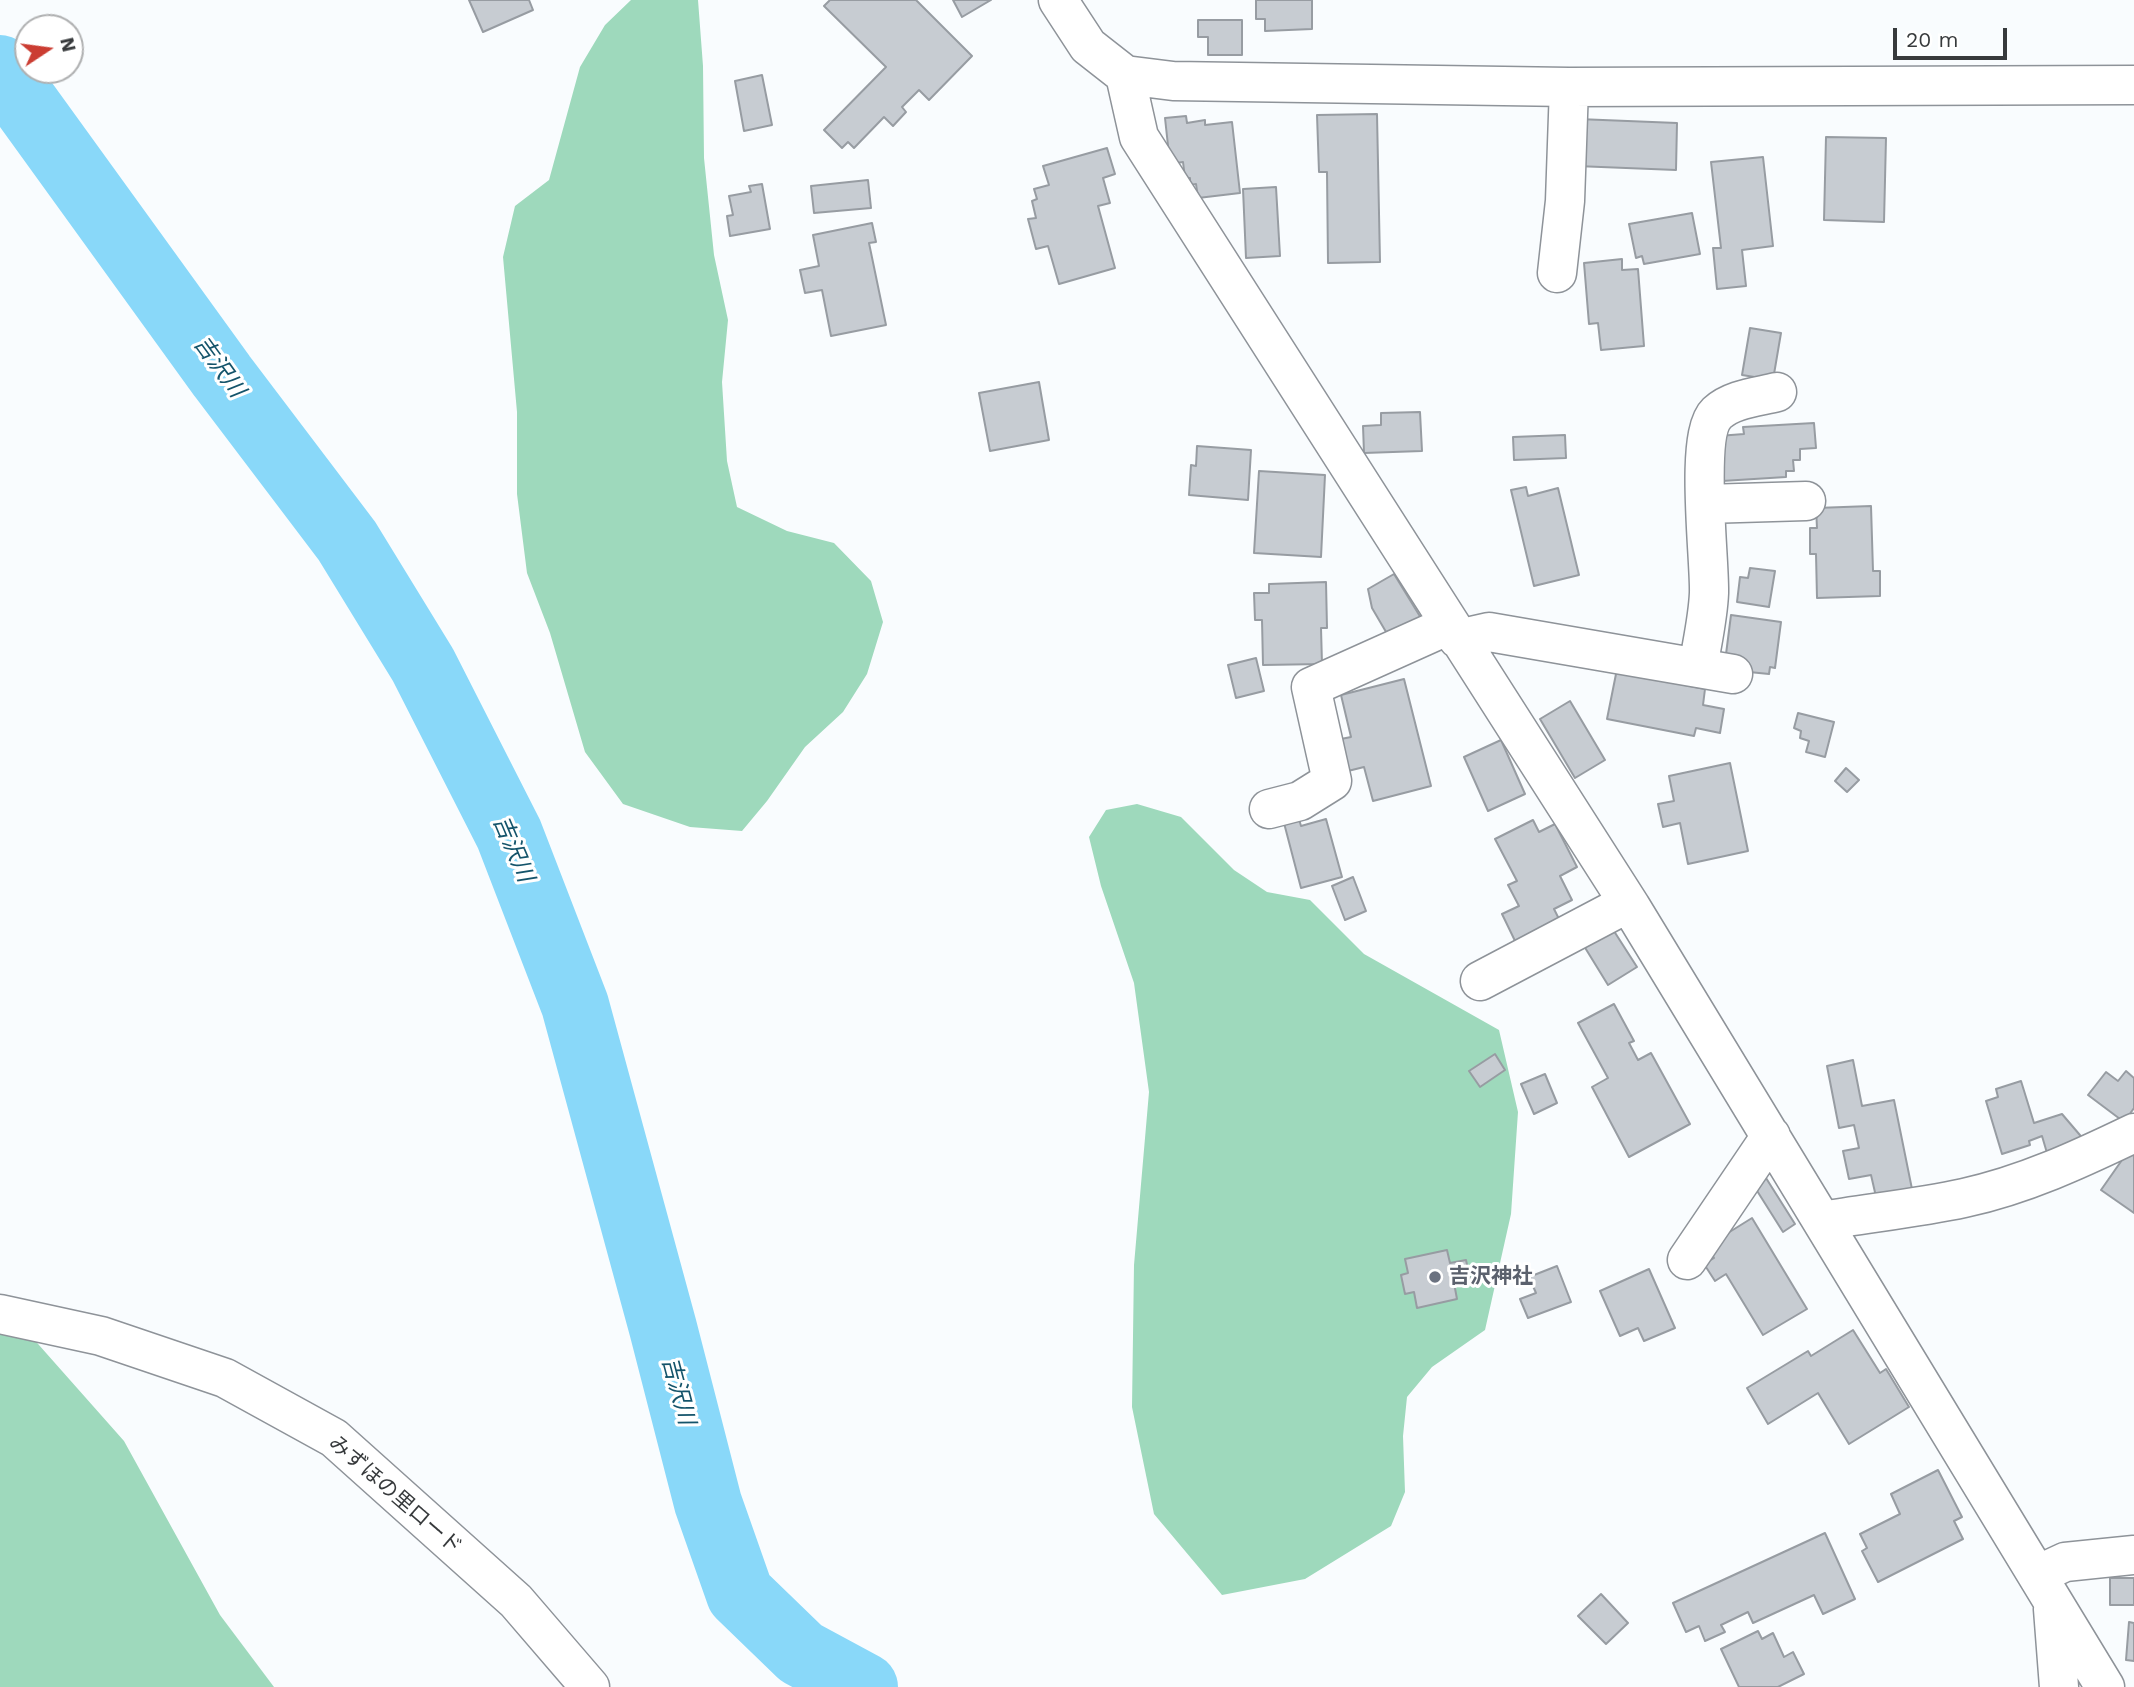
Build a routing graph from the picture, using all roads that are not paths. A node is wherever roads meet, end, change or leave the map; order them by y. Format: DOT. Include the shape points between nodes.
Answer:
graph roads {
  1 [pos="1058,0"];
  2 [pos="1125,75"];
  3 [pos="2134,86"];
  4 [pos="1569,87"];
  5 [pos="1557,273"];
  6 [pos="1777,392"];
  7 [pos="1806,501"];
  8 [pos="1706,504"];
  9 [pos="1453,632"];
  10 [pos="1269,809"];
  11 [pos="1628,903"];
  12 [pos="1480,981"];
  13 [pos="2134,1133"];
  14 [pos="1771,1136"];
  15 [pos="1822,1221"];
  16 [pos="1687,1260"];
  17 [pos="0,1314"];
  18 [pos="2134,1555"];
  19 [pos="2045,1588"];
  20 [pos="590,1687"];
  21 [pos="2059,1687"];
  22 [pos="2105,1687"];
  1 -- 2 [label="street" via="1088,46"];
  2 -- 4 [label="street" via="1173,80"];
  2 -- 9 [label="street" via="1139,137"];
  3 -- 4 [label="street"];
  4 -- 5 [label="street"];
  6 -- 8 [label="street" via="1731,404 1715,414 1704,462"];
  7 -- 8 [label="street"];
  8 -- 9 [label="street" via="1716,671 1489,632"];
  9 -- 10 [label="street" via="1311,687 1332,781 1300,802"];
  9 -- 11 [label="street"];
  11 -- 12 [label="street"];
  11 -- 14 [label="street"];
  13 -- 15 [label="street" via="2030,1178 1966,1198"];
  14 -- 15 [label="street"];
  14 -- 16 [label="street"];
  15 -- 19 [label="street"];
  17 -- 20 [label="street, みずほの里ロード" via="102,1336 225,1378 334,1438 516,1601"];
  18 -- 19 [label="street" via="2065,1562"];
  19 -- 21 [label="street"];
  19 -- 22 [label="street"];
}
